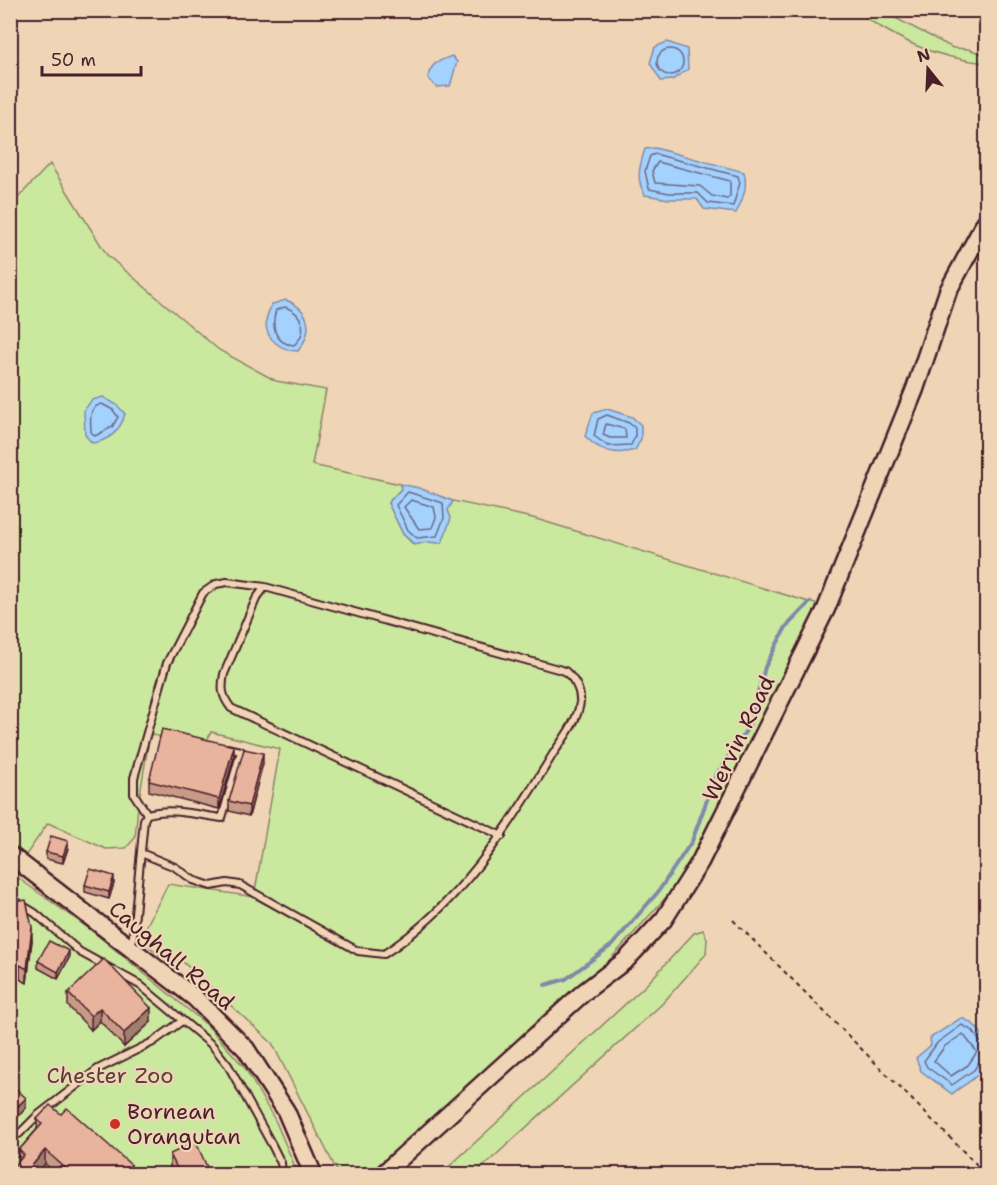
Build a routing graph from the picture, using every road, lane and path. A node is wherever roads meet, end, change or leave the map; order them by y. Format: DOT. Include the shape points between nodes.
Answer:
graph roads {
  1 [pos="987,221"];
  2 [pos="265,587"];
  3 [pos="217,745"];
  4 [pos="147,814"];
  5 [pos="502,836"];
  6 [pos="141,854"];
  7 [pos="10,855"];
  8 [pos="10,901"];
  9 [pos="733,920"];
  10 [pos="132,949"];
  11 [pos="182,1021"];
  12 [pos="19,1134"];
  13 [pos="20,1154"];
  14 [pos="10,1164"];
  15 [pos="282,1174"];
  16 [pos="314,1174"];
  17 [pos="383,1174"];
  18 [pos="986,1174"];
  1 -- 17 [label="street, Wervin Road" via="948,291 915,389 826,609 700,862 664,919 626,960 584,992"];
  2 -- 4 [label="lane" via="227,582 203,593 167,663 134,778 134,794"];
  2 -- 5 [label="lane" via="256,599 224,674 223,697 231,708"];
  2 -- 5 [label="lane" via="565,671 573,679 579,691 577,715"];
  3 -- 4 [label="lane" via="241,751 222,818 182,811"];
  4 -- 6 [label="lane"];
  5 -- 6 [label="lane" via="440,910 384,954 358,951 240,885 212,886"];
  6 -- 10 [label="lane"];
  7 -- 10 [label="street, Caughall Road"];
  8 -- 11 [label="lane" via="35,913 80,952 140,985"];
  9 -- 18 [label="path"];
  10 -- 16 [label="street, Caughall Road" via="195,998 246,1049 286,1111"];
  11 -- 12 [label="lane" via="153,1042 98,1069"];
  11 -- 15 [label="lane" via="228,1065 277,1154"];
  13 -- 14 [label="path"];
}
